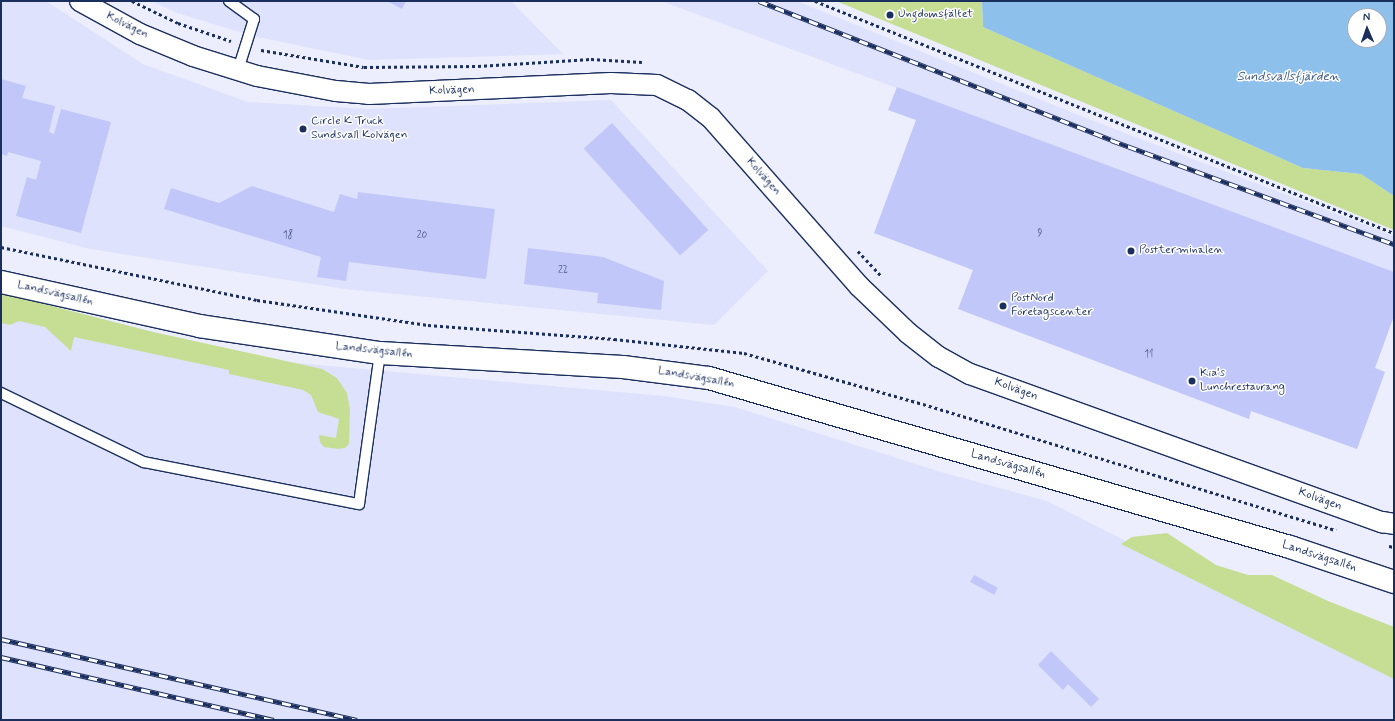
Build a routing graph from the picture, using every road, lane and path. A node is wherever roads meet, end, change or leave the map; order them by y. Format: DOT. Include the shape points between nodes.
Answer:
graph roads {
  1 [pos="80,1"];
  2 [pos="132,1"];
  3 [pos="229,1"];
  4 [pos="815,1"];
  5 [pos="247,46"];
  6 [pos="281,55"];
  7 [pos="238,70"];
  8 [pos="1394,233"];
  9 [pos="1,282"];
  10 [pos="380,354"];
  11 [pos="1,394"];
  12 [pos="1394,524"];
  13 [pos="1394,582"];
  1 -- 7 [label="street, Kolvägen" via="140,34 192,56"];
  2 -- 5 [label="path" via="178,23"];
  3 -- 5 [label="lane" via="254,19"];
  4 -- 8 [label="path"];
  5 -- 6 [label="path"];
  5 -- 7 [label="lane"];
  7 -- 12 [label="street, Kolvägen" via="300,85 369,94 611,83 657,85 688,100 711,118 859,286 908,333 939,357 970,374 1382,522"];
  9 -- 10 [label="main road, Landsvägsallén" via="200,326"];
  10 -- 11 [label="lane" via="359,504 144,462"];
  10 -- 13 [label="main road, Landsvägsallén" via="623,367 709,378 1290,547"];
}
